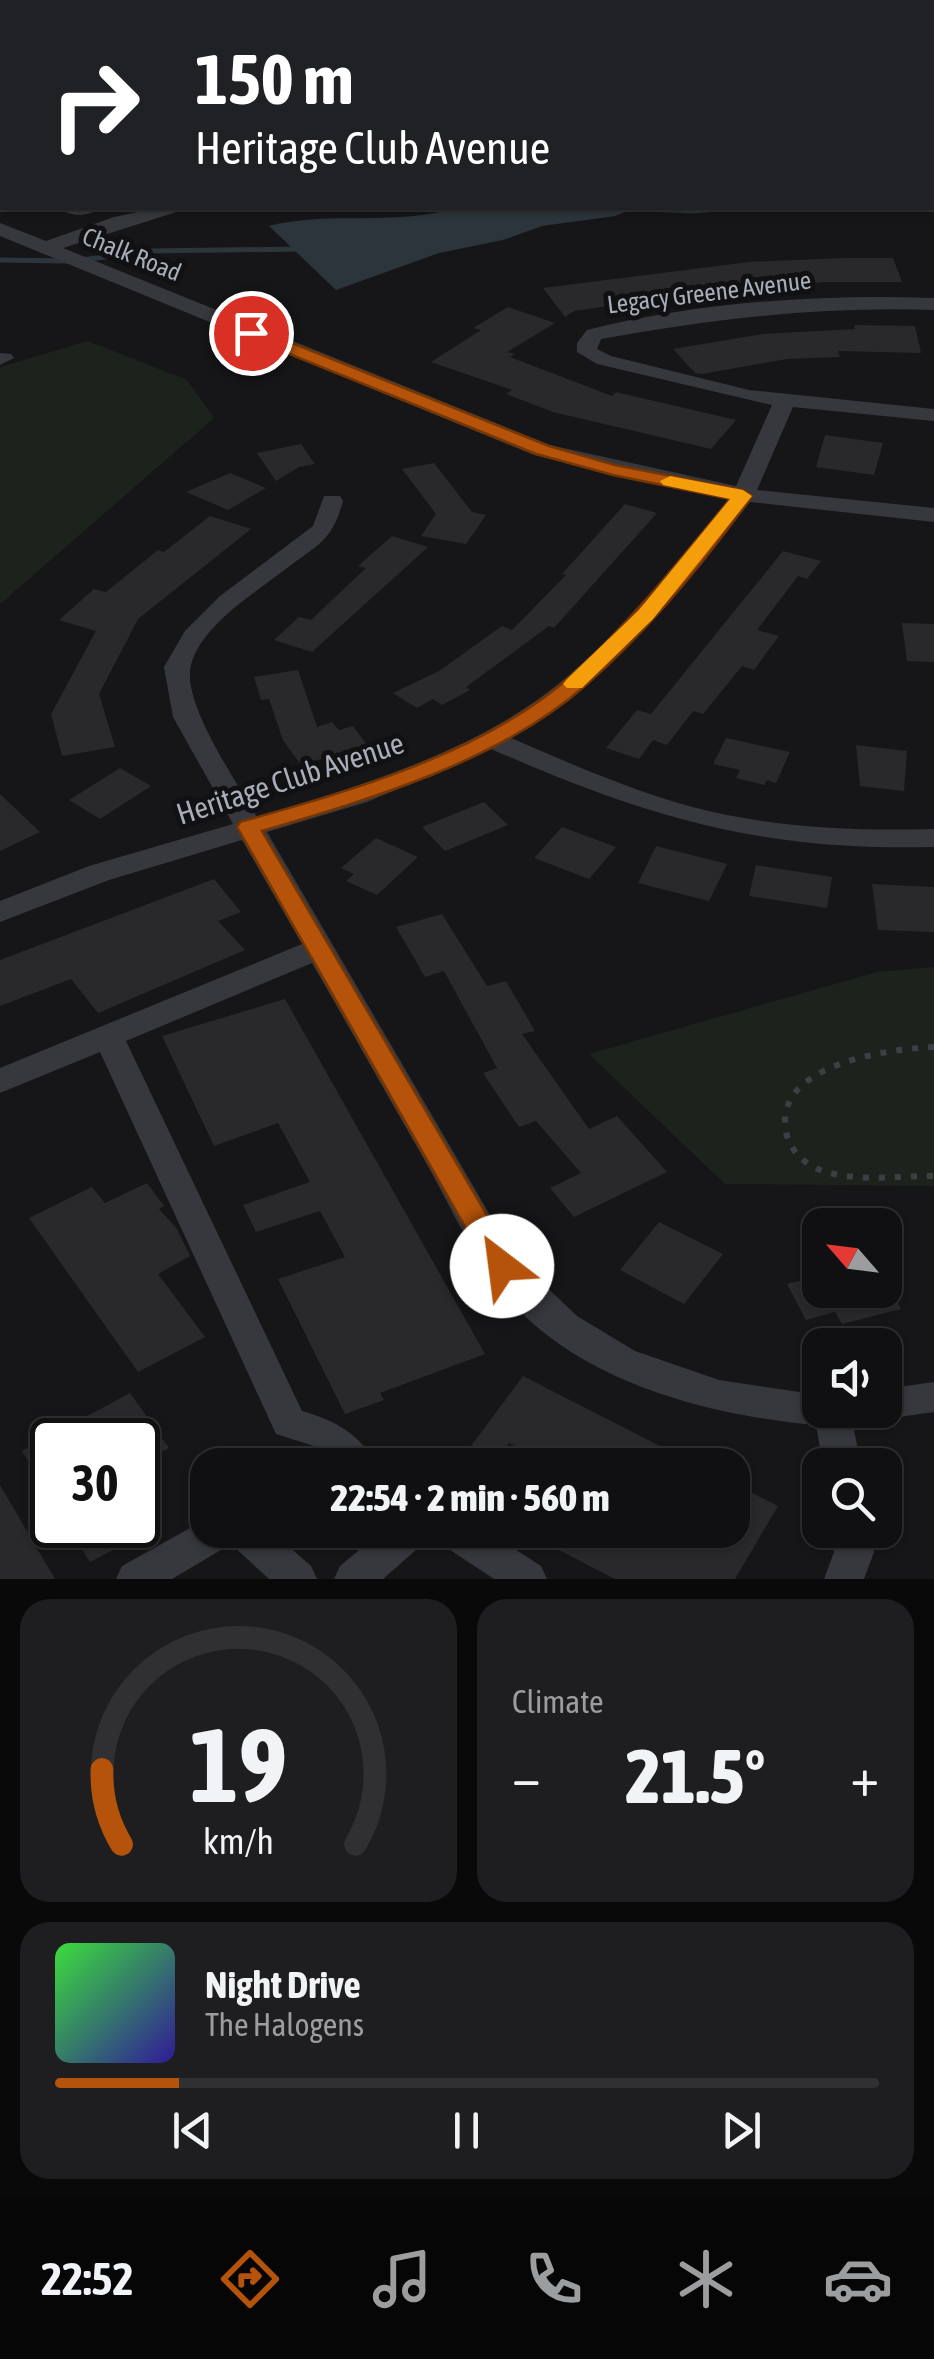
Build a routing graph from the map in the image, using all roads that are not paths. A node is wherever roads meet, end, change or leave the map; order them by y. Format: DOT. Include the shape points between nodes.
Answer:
graph roads {
  1 [pos="119,210"];
  2 [pos="172,210"];
  3 [pos="91,214"];
  4 [pos="0,229"];
  5 [pos="45,248"];
  6 [pos="934,304"];
  7 [pos="784,402"];
  8 [pos="934,416"];
  9 [pos="743,496"];
  10 [pos="332,501"];
  11 [pos="934,515"];
  12 [pos="491,739"];
  13 [pos="248,827"];
  14 [pos="934,838"];
  15 [pos="0,912"];
  16 [pos="320,948"];
  17 [pos="108,1036"];
  18 [pos="0,1081"];
  19 [pos="934,1398"];
  20 [pos="902,1402"];
  21 [pos="802,1409"];
  22 [pos="336,1448"];
  23 [pos="190,1548"];
  24 [pos="263,1548"];
  25 [pos="390,1548"];
  26 [pos="480,1548"];
  27 [pos="853,1548"];
  28 [pos="136,1579"];
  29 [pos="298,1579"];
  30 [pos="354,1579"];
  31 [pos="527,1579"];
  32 [pos="844,1579"];
  1 -- 3 [label="street"];
  2 -- 5 [label="street"];
  3 -- 5 [label="street"];
  4 -- 5 [label="street, Chalk Road"];
  5 -- 9 [label="street, Chalk Road" via="542,450"];
  6 -- 7 [label="street, Legacy Greene Avenue" via="702,316 594,334 587,343 588,352 655,376"];
  7 -- 8 [label="street, Legacy Greene Avenue"];
  7 -- 9 [label="street"];
  9 -- 11 [label="street, Chalk Road" via="830,510"];
  9 -- 12 [label="street, Heritage Club Avenue" via="646,614 578,682"];
  10 -- 13 [label="street" via="324,529 229,601 194,636 177,667 186,717"];
  12 -- 13 [label="street, Heritage Club Avenue" via="358,796"];
  12 -- 14 [label="street" via="658,805 742,827"];
  13 -- 15 [label="street, Heritage Club Avenue"];
  13 -- 16 [label="street"];
  16 -- 17 [label="street"];
  16 -- 21 [label="street" via="502,1266 564,1326 627,1366 710,1394"];
  17 -- 18 [label="street"];
  17 -- 22 [label="street" via="289,1423 326,1434"];
  19 -- 20 [label="street"];
  23 -- 28 [label="street"];
  24 -- 29 [label="street"];
  25 -- 30 [label="street"];
  26 -- 31 [label="street"];
  27 -- 32 [label="street"];
}
